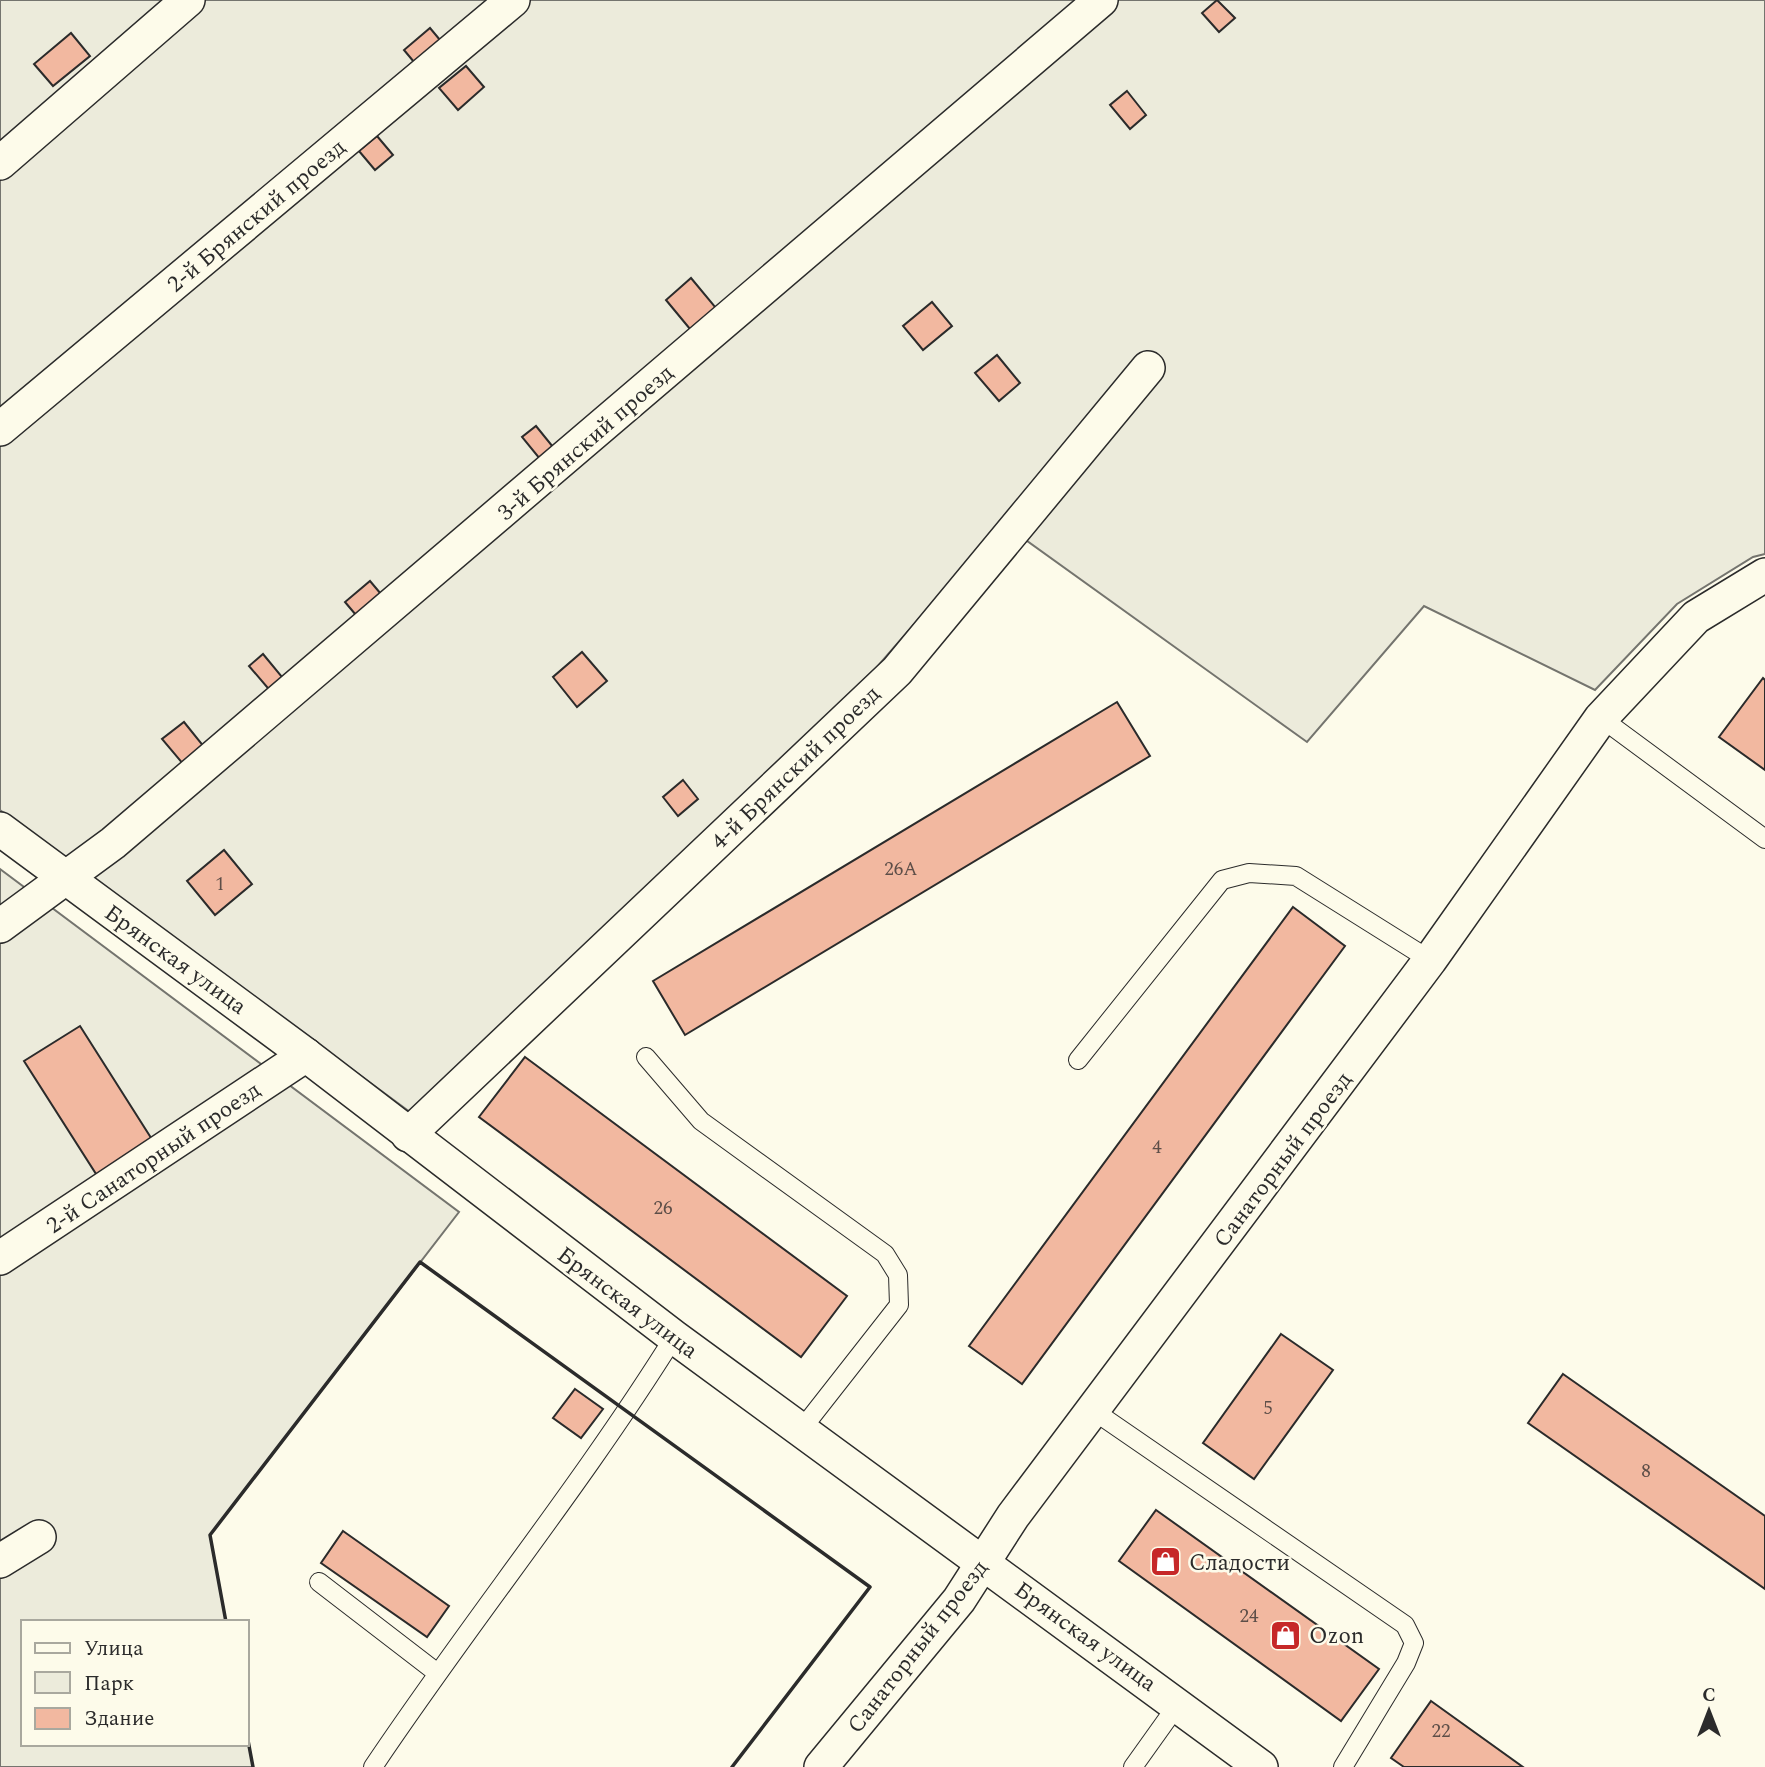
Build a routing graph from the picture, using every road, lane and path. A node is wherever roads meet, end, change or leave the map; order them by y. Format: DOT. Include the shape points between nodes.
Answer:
graph roads {
  1 [pos="188,0"];
  2 [pos="513,0"];
  3 [pos="1101,0"];
  4 [pos="0,163"];
  5 [pos="1148,368"];
  6 [pos="0,429"];
  7 [pos="1765,575"];
  8 [pos="1601,718"];
  9 [pos="0,829"];
  10 [pos="1765,839"];
  11 [pos="64,877"];
  12 [pos="0,926"];
  13 [pos="1430,960"];
  14 [pos="306,1055"];
  15 [pos="646,1057"];
  16 [pos="1078,1060"];
  17 [pos="408,1135"];
  18 [pos="0,1258"];
  19 [pos="674,1338"];
  20 [pos="1094,1411"];
  21 [pos="800,1430"];
  22 [pos="39,1537"];
  23 [pos="0,1561"];
  24 [pos="984,1561"];
  25 [pos="318,1582"];
  26 [pos="436,1672"];
  27 [pos="1178,1704"];
  28 [pos="373,1767"];
  29 [pos="821,1767"];
  30 [pos="1133,1767"];
  31 [pos="1261,1767"];
  32 [pos="1343,1767"];
  1 -- 4 [label="street"];
  2 -- 6 [label="street, 2-й Брянский проезд"];
  3 -- 11 [label="street, 3-й Брянский проезд" via="124,835"];
  5 -- 17 [label="street, 4-й Брянский проезд" via="897,671"];
  7 -- 8 [label="street, Санаторный проезд" via="1696,617"];
  8 -- 10 [label="lane"];
  8 -- 13 [label="street, Санаторный проезд"];
  9 -- 11 [label="street, Брянская улица"];
  11 -- 12 [label="street, 3-й Брянский проезд"];
  11 -- 14 [label="street, Брянская улица"];
  13 -- 16 [label="lane" via="1296,876 1249,873 1222,880"];
  13 -- 20 [label="street, Санаторный проезд"];
  14 -- 17 [label="street, Брянская улица"];
  14 -- 18 [label="street, 2-й Санаторный проезд"];
  15 -- 21 [label="lane" via="701,1121 885,1254 898,1275 899,1305"];
  17 -- 19 [label="street, Брянская улица"];
  19 -- 21 [label="street, Брянская улица"];
  19 -- 26 [label="lane" via="542,1534"];
  20 -- 24 [label="street, Санаторный проезд"];
  20 -- 32 [label="lane" via="1405,1625 1414,1643 1406,1663"];
  21 -- 24 [label="street, Брянская улица"];
  22 -- 23 [label="street"];
  24 -- 27 [label="street, Брянская улица"];
  24 -- 29 [label="street, Санаторный проезд" via="958,1600"];
  25 -- 26 [label="lane"];
  26 -- 28 [label="lane"];
  27 -- 30 [label="lane"];
  27 -- 31 [label="street, Брянская улица"];
}
